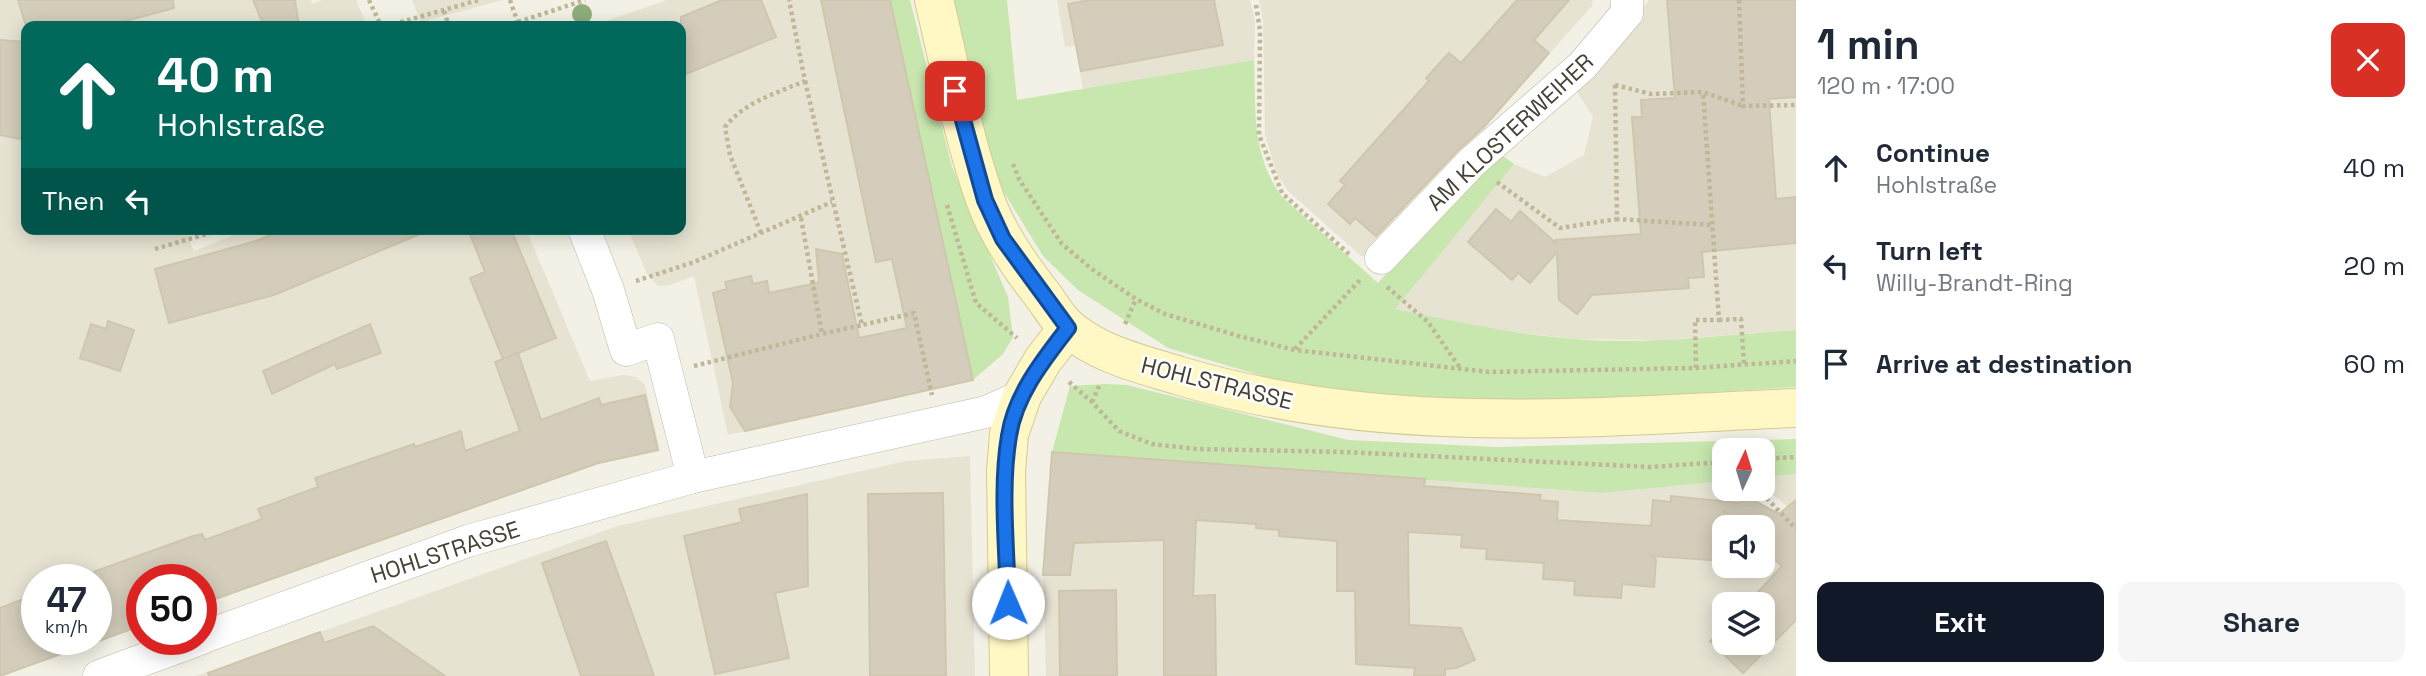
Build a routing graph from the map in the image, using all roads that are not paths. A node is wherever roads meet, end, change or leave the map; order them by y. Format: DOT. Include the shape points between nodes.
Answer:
graph roads {
  1 [pos="934,0"];
  2 [pos="1627,0"];
  3 [pos="586,235"];
  4 [pos="1372,268"];
  5 [pos="1068,328"];
  6 [pos="1023,396"];
  7 [pos="1796,408"];
  8 [pos="693,477"];
  9 [pos="217,633"];
  10 [pos="157,655"];
  11 [pos="99,676"];
  12 [pos="1009,676"];
  1 -- 5 [label="main road" via="985,200 1003,239"];
  2 -- 4 [label="street, AM KLOSTERWEIHER" via="1627,13 1582,66 1472,162"];
  3 -- 8 [label="street" via="626,350 658,339"];
  5 -- 6 [label="main road"];
  5 -- 7 [label="main road, HOHLSTRASSE" via="1112,356 1288,403 1355,412 1557,420"];
  6 -- 8 [label="street, HOHLSTRASSE" via="986,412"];
  6 -- 12 [label="main road" via="1009,434 1006,471"];
  8 -- 9 [label="street, HOHLSTRASSE" via="468,541"];
  10 -- 11 [label="street, HOHLSTRASSE"];
}
